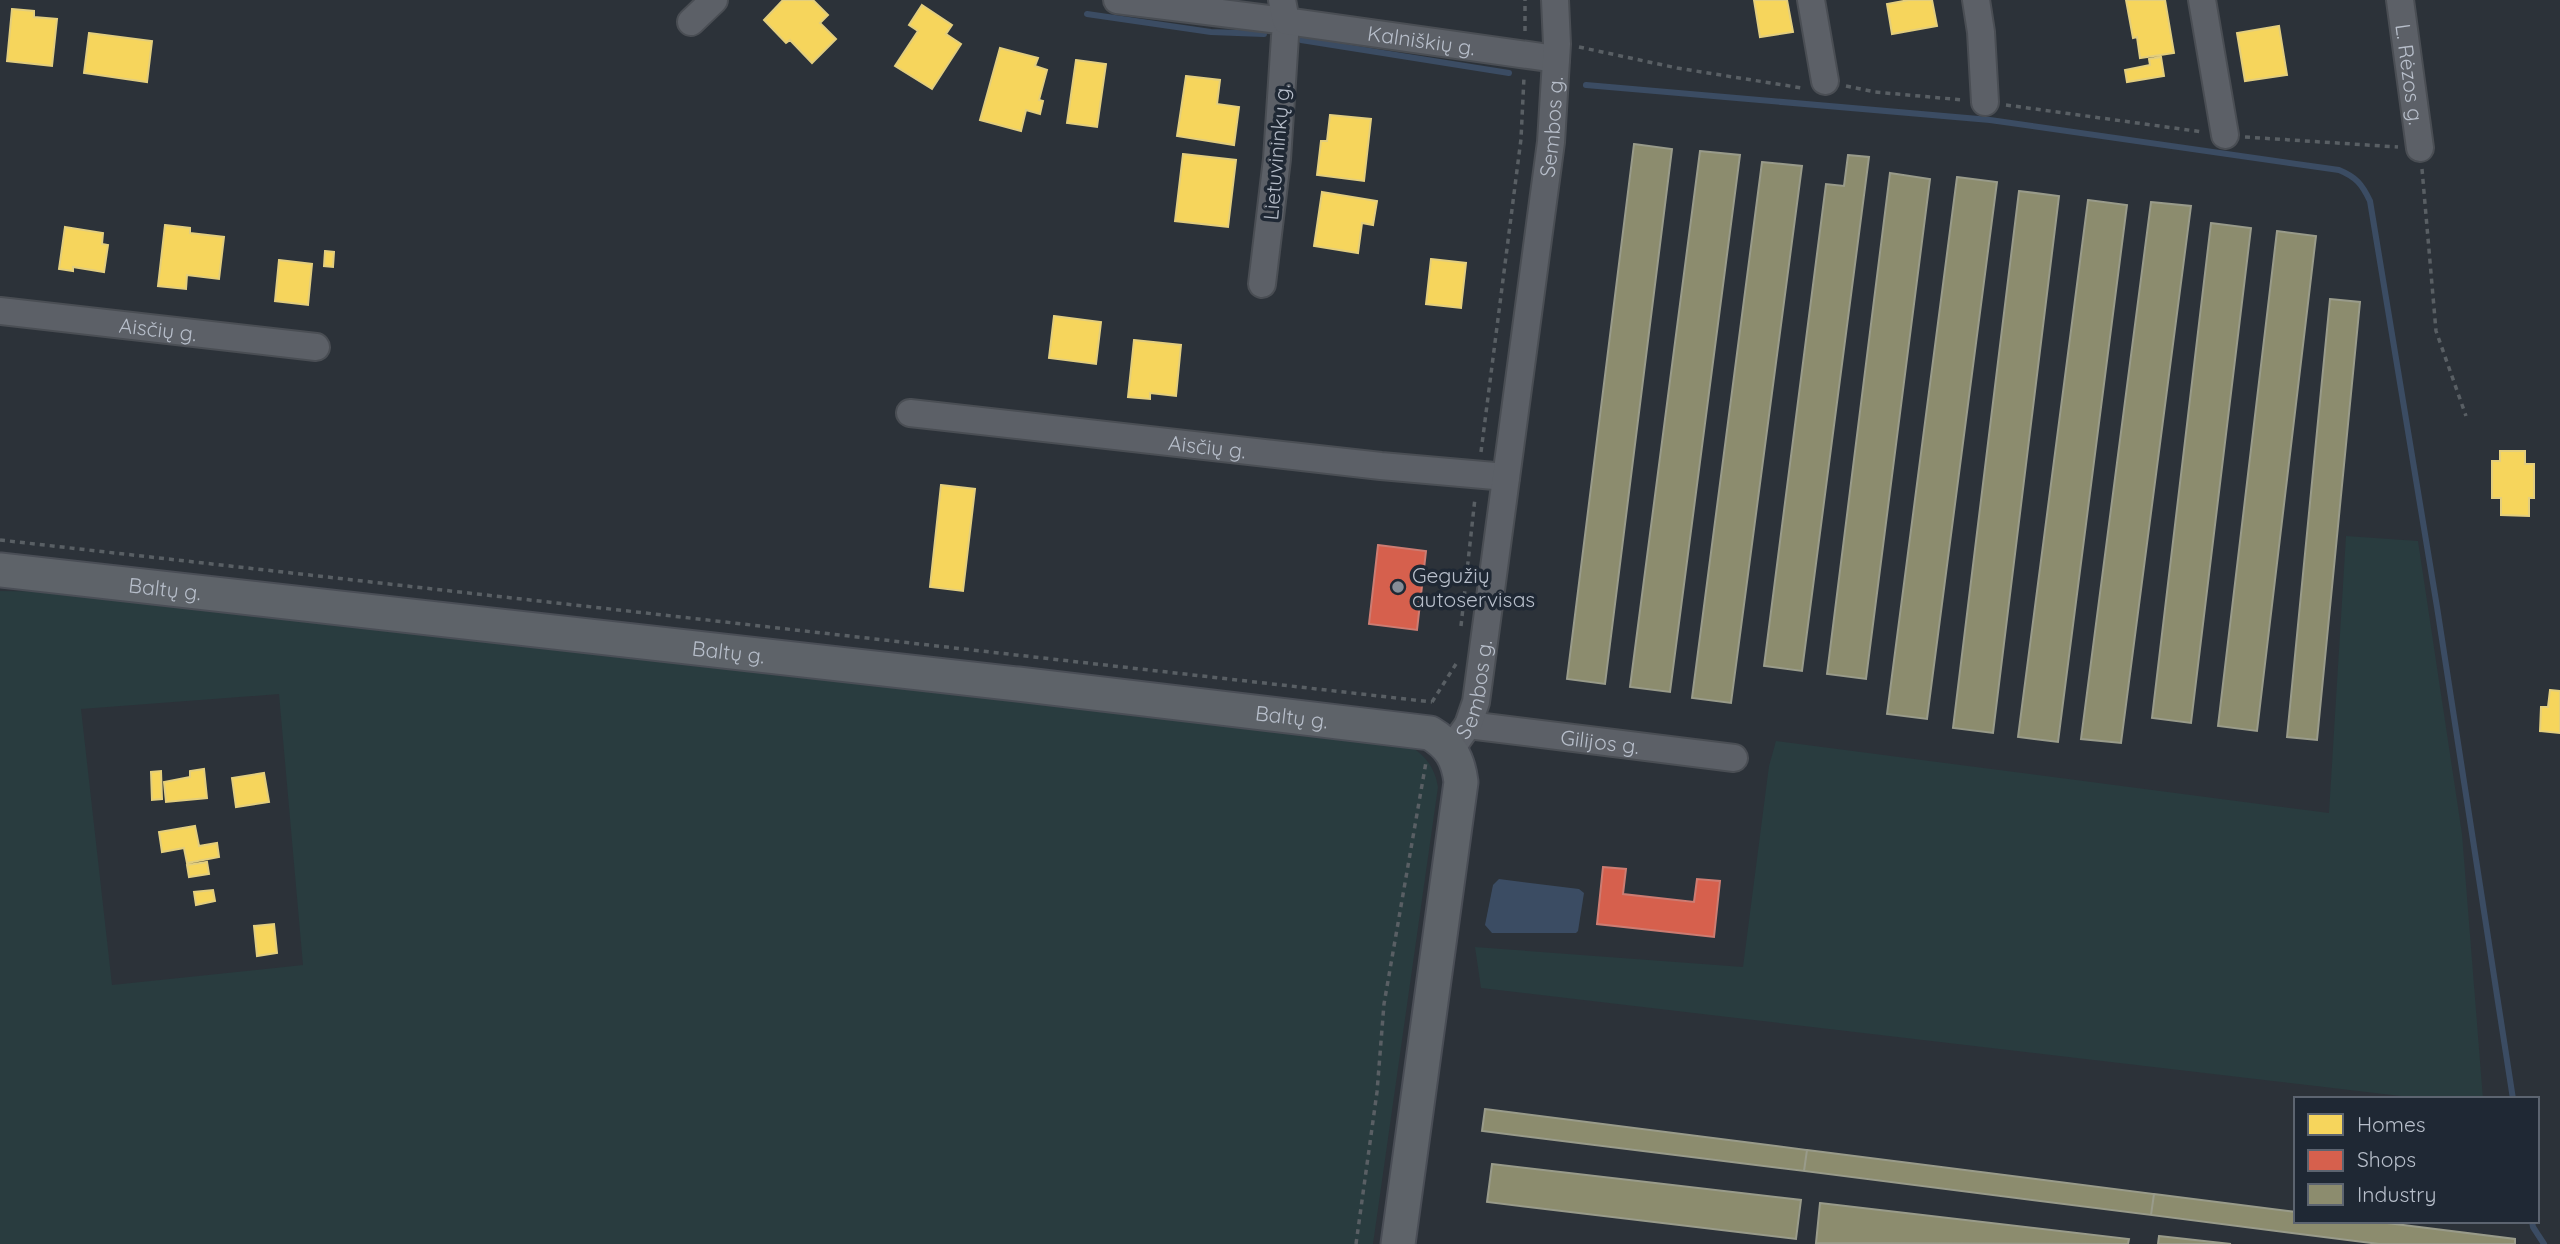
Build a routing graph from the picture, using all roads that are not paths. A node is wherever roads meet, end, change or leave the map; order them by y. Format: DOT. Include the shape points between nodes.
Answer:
graph roads {
  1 [pos="714,0"];
  2 [pos="1116,0"];
  3 [pos="1555,0"];
  4 [pos="1811,0"];
  5 [pos="1976,0"];
  6 [pos="2202,0"];
  7 [pos="2400,0"];
  8 [pos="1284,10"];
  9 [pos="691,22"];
  10 [pos="1556,51"];
  11 [pos="1825,81"];
  12 [pos="1985,102"];
  13 [pos="2225,135"];
  14 [pos="2420,148"];
  15 [pos="1262,284"];
  16 [pos="0,311"];
  17 [pos="316,347"];
  18 [pos="910,413"];
  19 [pos="1506,477"];
  20 [pos="0,570"];
  21 [pos="1445,727"];
  22 [pos="1734,758"];
  23 [pos="1398,1244"];
  1 -- 9 [label="street"];
  2 -- 8 [label="street, Kalniškių g."];
  3 -- 10 [label="street, Sembos g."];
  4 -- 11 [label="street"];
  5 -- 12 [label="street"];
  6 -- 13 [label="street"];
  7 -- 14 [label="street, L. Rėzos g."];
  8 -- 10 [label="street, Kalniškių g." via="1524,55"];
  8 -- 15 [label="street, Lietuvininkų g." via="1278,159"];
  10 -- 19 [label="street, Sembos g." via="1551,142"];
  16 -- 17 [label="street, Aisčių g."];
  18 -- 19 [label="street, Aisčių g."];
  19 -- 21 [label="street, Sembos g." via="1475,702"];
  20 -- 21 [label="main road, Baltų g."];
  21 -- 22 [label="street, Gilijos g."];
  21 -- 23 [label="main road, Sembos g." via="1461,782"];
}
